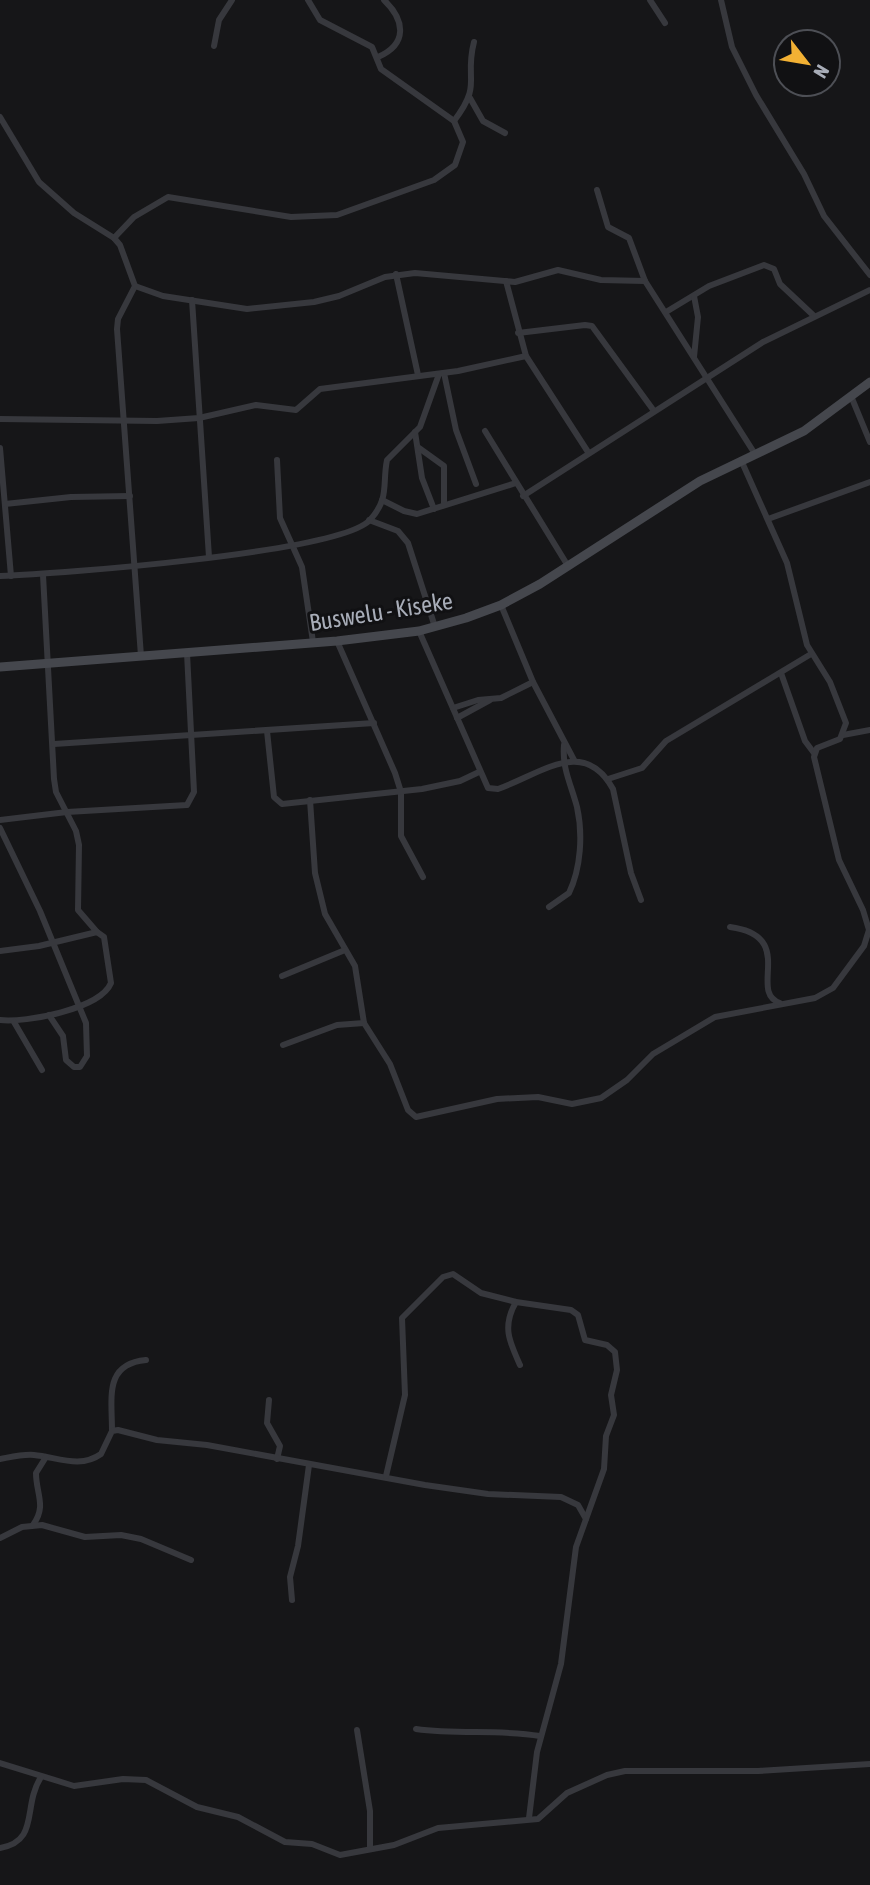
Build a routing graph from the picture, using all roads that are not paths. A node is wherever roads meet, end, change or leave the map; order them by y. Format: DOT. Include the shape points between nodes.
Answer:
graph roads {
  1 [pos="232,0"];
  2 [pos="308,0"];
  3 [pos="384,0"];
  4 [pos="650,0"];
  5 [pos="721,0"];
  6 [pos="665,23"];
  7 [pos="474,42"];
  8 [pos="214,46"];
  9 [pos="378,57"];
  10 [pos="470,99"];
  11 [pos="0,117"];
  12 [pos="454,121"];
  13 [pos="506,133"];
  14 [pos="597,190"];
  15 [pos="114,237"];
  16 [pos="397,274"];
  17 [pos="870,275"];
  18 [pos="506,281"];
  19 [pos="645,281"];
  20 [pos="135,286"];
  21 [pos="870,290"];
  22 [pos="694,296"];
  23 [pos="192,300"];
  24 [pos="666,312"];
  25 [pos="813,315"];
  26 [pos="518,333"];
  27 [pos="526,356"];
  28 [pos="694,357"];
  29 [pos="442,373"];
  30 [pos="418,375"];
  31 [pos="707,378"];
  32 [pos="870,382"];
  33 [pos="851,396"];
  34 [pos="654,411"];
  35 [pos="200,418"];
  36 [pos="0,419"];
  37 [pos="125,420"];
  38 [pos="485,431"];
  39 [pos="415,432"];
  40 [pos="870,442"];
  41 [pos="0,448"];
  42 [pos="419,448"];
  43 [pos="588,452"];
  44 [pos="755,454"];
  45 [pos="276,460"];
  46 [pos="741,460"];
  47 [pos="870,482"];
  48 [pos="516,483"];
  49 [pos="476,484"];
  50 [pos="130,496"];
  51 [pos="523,496"];
  52 [pos="383,500"];
  53 [pos="5,503"];
  54 [pos="444,505"];
  55 [pos="434,509"];
  56 [pos="768,519"];
  57 [pos="369,520"];
  58 [pos="295,546"];
  59 [pos="209,557"];
  60 [pos="134,566"];
  61 [pos="568,566"];
  62 [pos="43,575"];
  63 [pos="0,576"];
  64 [pos="11,576"];
  65 [pos="501,605"];
  66 [pos="435,627"];
  67 [pos="419,631"];
  68 [pos="337,640"];
  69 [pos="313,642"];
  70 [pos="187,653"];
  71 [pos="811,654"];
  72 [pos="141,656"];
  73 [pos="46,664"];
  74 [pos="0,667"];
  75 [pos="781,673"];
  76 [pos="533,682"];
  77 [pos="490,700"];
  78 [pos="453,708"];
  79 [pos="457,718"];
  80 [pos="374,723"];
  81 [pos="870,730"];
  82 [pos="267,731"];
  83 [pos="843,735"];
  84 [pos="192,737"];
  85 [pos="54,744"];
  86 [pos="565,744"];
  87 [pos="814,753"];
  88 [pos="574,760"];
  89 [pos="563,764"];
  90 [pos="479,772"];
  91 [pos="608,779"];
  92 [pos="401,792"];
  93 [pos="310,800"];
  94 [pos="67,812"];
  95 [pos="0,820"];
  96 [pos="0,828"];
  97 [pos="423,877"];
  98 [pos="640,900"];
  99 [pos="549,907"];
  100 [pos="730,927"];
  101 [pos="97,932"];
  102 [pos="53,942"];
  103 [pos="868,942"];
  104 [pos="345,950"];
  105 [pos="0,951"];
  106 [pos="282,976"];
  107 [pos="782,1004"];
  108 [pos="79,1006"];
  109 [pos="49,1015"];
  110 [pos="0,1020"];
  111 [pos="14,1022"];
  112 [pos="364,1023"];
  113 [pos="283,1045"];
  114 [pos="42,1070"];
  115 [pos="516,1302"];
  116 [pos="146,1360"];
  117 [pos="520,1365"];
  118 [pos="269,1400"];
  119 [pos="112,1431"];
  120 [pos="46,1457"];
  121 [pos="0,1459"];
  122 [pos="277,1460"];
  123 [pos="309,1465"];
  124 [pos="386,1476"];
  125 [pos="586,1519"];
  126 [pos="33,1525"];
  127 [pos="0,1538"];
  128 [pos="191,1560"];
  129 [pos="292,1600"];
  130 [pos="416,1729"];
  131 [pos="357,1730"];
  132 [pos="540,1736"];
  133 [pos="0,1763"];
  134 [pos="870,1765"];
  135 [pos="41,1777"];
  136 [pos="529,1818"];
  137 [pos="0,1848"];
  138 [pos="370,1849"];
  1 -- 8 [label="street" via="219,20"];
  2 -- 9 [label="street" via="320,20 369,43"];
  3 -- 9 [label="street" via="399,19 400,31 392,50"];
  4 -- 6 [label="street"];
  5 -- 17 [label="street" via="732,47 756,95 824,216"];
  7 -- 10 [label="street"];
  9 -- 12 [label="street" via="381,69"];
  10 -- 12 [label="street"];
  10 -- 13 [label="street" via="483,121"];
  11 -- 15 [label="street" via="44,188"];
  12 -- 15 [label="street" via="463,142 455,165 434,180 363,208 337,215 291,217 168,197 134,217"];
  14 -- 19 [label="street" via="606,224 629,238"];
  15 -- 20 [label="street"];
  16 -- 18 [label="street" via="437,273"];
  16 -- 23 [label="street" via="314,302 247,309"];
  16 -- 30 [label="street"];
  18 -- 19 [label="street" via="524,281 558,270 601,280"];
  18 -- 26 [label="street"];
  19 -- 24 [label="street"];
  20 -- 23 [label="street"];
  20 -- 37 [label="street" via="117,330"];
  21 -- 25 [label="street"];
  22 -- 24 [label="street"];
  22 -- 25 [label="street" via="726,278 768,265"];
  22 -- 28 [label="street" via="698,317"];
  23 -- 35 [label="street"];
  24 -- 28 [label="street"];
  25 -- 31 [label="street"];
  26 -- 27 [label="street"];
  26 -- 34 [label="street" via="592,326"];
  27 -- 29 [label="street"];
  27 -- 43 [label="street"];
  28 -- 31 [label="street"];
  29 -- 30 [label="street"];
  29 -- 39 [label="street"];
  29 -- 49 [label="street"];
  30 -- 35 [label="street" via="320,389 296,410 256,405"];
  31 -- 34 [label="street"];
  31 -- 44 [label="street"];
  32 -- 33 [label="main road, Buswelu - Kiseke"];
  33 -- 40 [label="street"];
  33 -- 44 [label="main road, Buswelu - Kiseke" via="804,430"];
  34 -- 43 [label="street"];
  35 -- 37 [label="street"];
  35 -- 59 [label="street"];
  36 -- 37 [label="street"];
  37 -- 50 [label="street"];
  38 -- 48 [label="street"];
  39 -- 42 [label="street"];
  39 -- 52 [label="street" via="387,460"];
  41 -- 53 [label="street"];
  42 -- 54 [label="street" via="444,466"];
  42 -- 55 [label="street" via="422,478"];
  43 -- 51 [label="street"];
  44 -- 46 [label="main road, Buswelu - Kiseke"];
  45 -- 58 [label="street" via="282,527"];
  46 -- 56 [label="street"];
  46 -- 61 [label="main road, Buswelu - Kiseke" via="700,481"];
  47 -- 56 [label="street"];
  48 -- 51 [label="street"];
  48 -- 54 [label="street"];
  50 -- 53 [label="street"];
  50 -- 60 [label="street"];
  51 -- 61 [label="street"];
  52 -- 55 [label="street" via="411,513"];
  52 -- 57 [label="street"];
  53 -- 64 [label="street"];
  54 -- 55 [label="street"];
  56 -- 71 [label="street" via="788,563"];
  57 -- 58 [label="street"];
  57 -- 66 [label="street" via="398,531 408,543"];
  58 -- 59 [label="street"];
  58 -- 69 [label="street"];
  59 -- 60 [label="street"];
  60 -- 62 [label="street"];
  60 -- 72 [label="street"];
  61 -- 65 [label="main road, Buswelu - Kiseke"];
  62 -- 64 [label="street"];
  62 -- 73 [label="street"];
  63 -- 64 [label="street"];
  65 -- 66 [label="main road, Buswelu - Kiseke"];
  65 -- 76 [label="street"];
  66 -- 67 [label="main road, Buswelu - Kiseke"];
  67 -- 68 [label="main road, Buswelu - Kiseke"];
  67 -- 78 [label="street"];
  68 -- 69 [label="main road, Buswelu - Kiseke"];
  68 -- 80 [label="street"];
  69 -- 70 [label="main road, Buswelu - Kiseke"];
  70 -- 72 [label="main road, Buswelu - Kiseke"];
  70 -- 84 [label="street"];
  71 -- 75 [label="street"];
  71 -- 83 [label="street" via="833,690 846,723"];
  72 -- 73 [label="main road, Buswelu - Kiseke"];
  73 -- 74 [label="main road, Buswelu - Kiseke"];
  73 -- 85 [label="street"];
  75 -- 87 [label="street" via="805,741"];
  75 -- 91 [label="street" via="666,741 642,768"];
  76 -- 77 [label="street"];
  76 -- 86 [label="street"];
  77 -- 78 [label="street"];
  77 -- 79 [label="street"];
  78 -- 79 [label="street"];
  79 -- 90 [label="street"];
  80 -- 82 [label="street"];
  80 -- 92 [label="street"];
  81 -- 83 [label="street"];
  82 -- 84 [label="street"];
  82 -- 93 [label="street" via="274,797 282,804"];
  83 -- 87 [label="street"];
  84 -- 85 [label="street"];
  84 -- 94 [label="street" via="194,792 187,804"];
  85 -- 94 [label="street" via="55,792"];
  86 -- 88 [label="street"];
  86 -- 89 [label="street"];
  87 -- 103 [label="street" via="839,860 867,921"];
  88 -- 89 [label="street"];
  88 -- 91 [label="street" via="596,765"];
  89 -- 90 [label="street" via="498,789 488,788"];
  89 -- 99 [label="street" via="577,808 580,839 569,893"];
  90 -- 92 [label="street" via="460,782"];
  91 -- 98 [label="street"];
  92 -- 93 [label="street"];
  92 -- 97 [label="street" via="401,836"];
  93 -- 104 [label="street" via="319,895"];
  94 -- 95 [label="street"];
  94 -- 101 [label="street" via="79,845 78,910"];
  96 -- 102 [label="street"];
  100 -- 107 [label="street" via="752,932 764,941 768,992 773,1001"];
  101 -- 102 [label="street"];
  101 -- 108 [label="street" via="104,937 111,983 102,995"];
  102 -- 105 [label="street"];
  102 -- 108 [label="street"];
  103 -- 107 [label="street" via="826,994"];
  104 -- 106 [label="street"];
  104 -- 112 [label="street" via="355,966"];
  107 -- 112 [label="street" via="728,1013 701,1024 653,1054 601,1098 572,1104 508,1097 420,1117 408,1110 390,1064"];
  108 -- 109 [label="street"];
  108 -- 109 [label="street" via="88,1039 87,1056 79,1067 66,1060 63,1036"];
  109 -- 111 [label="street"];
  110 -- 111 [label="street"];
  111 -- 114 [label="street"];
  112 -- 113 [label="street" via="337,1025"];
  115 -- 117 [label="street" via="507,1332"];
  115 -- 124 [label="street" via="481,1293 449,1274 403,1316 405,1395"];
  115 -- 125 [label="street" via="571,1310 578,1315 585,1340 607,1345 615,1352 614,1415 606,1436 602,1476"];
  116 -- 119 [label="street" via="117,1370"];
  118 -- 122 [label="street" via="266,1420 280,1443"];
  119 -- 120 [label="street" via="96,1458 75,1462"];
  119 -- 122 [label="street"];
  120 -- 121 [label="street"];
  120 -- 126 [label="street" via="36,1473 41,1503"];
  122 -- 123 [label="street"];
  123 -- 124 [label="street"];
  123 -- 129 [label="street" via="290,1577"];
  124 -- 125 [label="street" via="488,1494 561,1497 578,1505"];
  125 -- 132 [label="street" via="574,1560 561,1664"];
  126 -- 127 [label="street"];
  126 -- 128 [label="street" via="85,1537 141,1539"];
  130 -- 132 [label="street"];
  131 -- 138 [label="street" via="370,1811"];
  132 -- 136 [label="street"];
  133 -- 135 [label="street"];
  134 -- 136 [label="street" via="625,1771 587,1783 567,1793 540,1818"];
  135 -- 137 [label="street" via="30,1798 25,1835 17,1844"];
  135 -- 138 [label="street" via="74,1786 137,1777 197,1807 238,1817 285,1842 312,1844 340,1855"];
  136 -- 138 [label="street" via="438,1828"];
}
